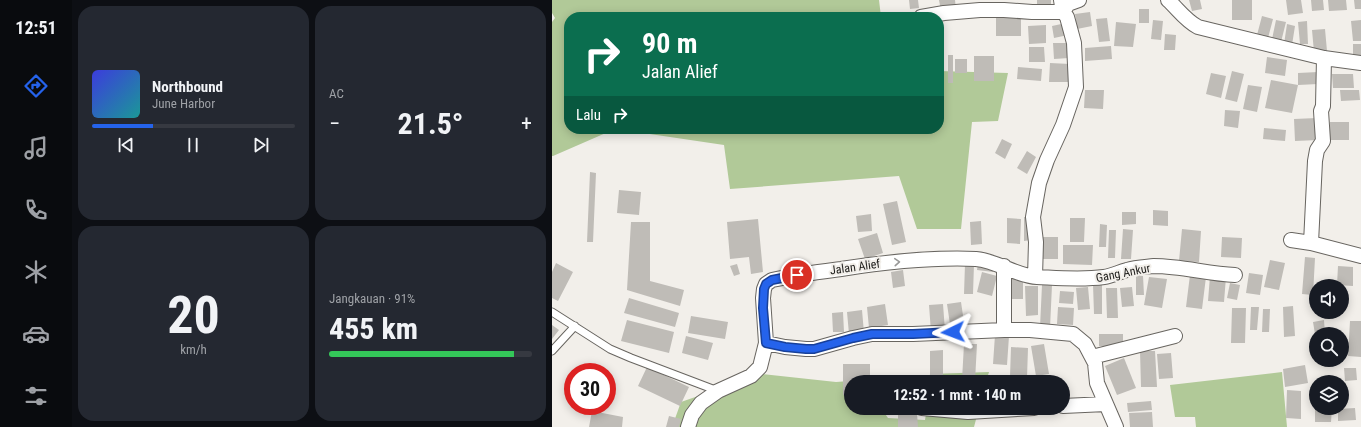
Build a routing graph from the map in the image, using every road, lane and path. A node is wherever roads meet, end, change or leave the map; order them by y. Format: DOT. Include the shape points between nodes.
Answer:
graph roads {
  1 [pos="1079,0"];
  2 [pos="1168,0"];
  3 [pos="1062,6"];
  4 [pos="944,13"];
  5 [pos="1324,58"];
  6 [pos="1361,63"];
  7 [pos="1291,240"];
  8 [pos="1311,243"];
  9 [pos="1361,256"];
  10 [pos="1004,266"];
  11 [pos="1235,274"];
  12 [pos="1035,277"];
  13 [pos="552,312"];
  14 [pos="575,326"];
  15 [pos="1004,330"];
  16 [pos="1175,336"];
  17 [pos="766,343"];
  18 [pos="552,351"];
  19 [pos="1092,357"];
  20 [pos="718,391"];
  21 [pos="1106,404"];
  22 [pos="1070,406"];
  23 [pos="688,427"];
  24 [pos="1116,427"];
  1 -- 3 [label="street"];
  2 -- 5 [label="street" via="1182,16 1198,27"];
  3 -- 4 [label="street" via="1032,12 980,10"];
  3 -- 12 [label="street" via="1074,43 1076,87 1038,183 1033,217 1036,242"];
  5 -- 6 [label="street"];
  5 -- 8 [label="street" via="1321,111 1323,141 1317,150 1315,161"];
  7 -- 8 [label="street"];
  8 -- 9 [label="street"];
  10 -- 12 [label="street, Jalan Alief"];
  10 -- 15 [label="street"];
  17 -- 10 [label="street, Jalan Alief, one-way" via="763,294 766,284 772,280 880,263 933,259 978,259"];
  11 -- 12 [label="street, Gang Ankur" via="1155,266 1139,267 1091,279"];
  13 -- 14 [label="lane"];
  14 -- 18 [label="lane"];
  14 -- 20 [label="lane" via="610,349"];
  15 -- 17 [label="street" via="872,334 814,349"];
  15 -- 19 [label="street" via="1073,334 1085,344"];
  16 -- 19 [label="street"];
  17 -- 20 [label="street, Jalan Alief" via="760,367 756,372"];
  19 -- 21 [label="street" via="1097,383"];
  20 -- 23 [label="street, Jalan Alief" via="701,403 692,415"];
  21 -- 22 [label="street"];
  21 -- 24 [label="street"];
}
